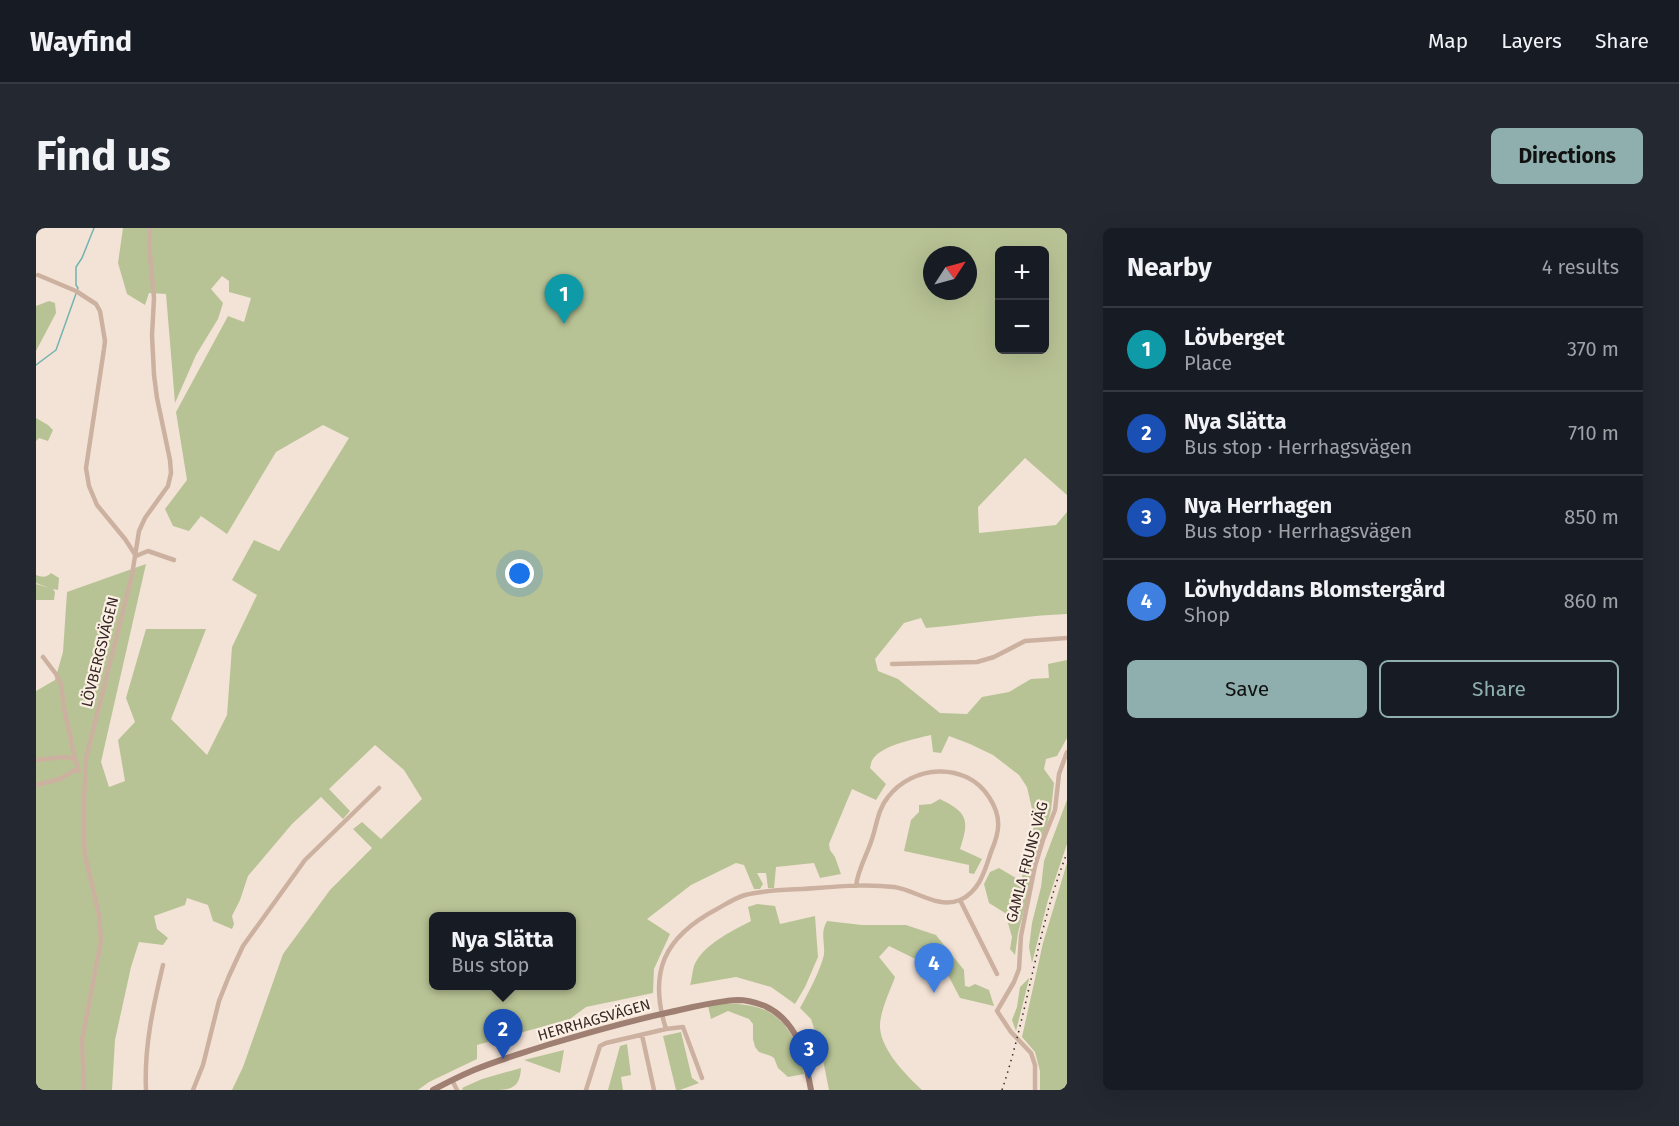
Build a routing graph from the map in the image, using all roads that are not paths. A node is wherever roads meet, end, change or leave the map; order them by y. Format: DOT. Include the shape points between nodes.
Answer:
graph roads {
  1 [pos="150,228"];
  2 [pos="38,275"];
  3 [pos="136,556"];
  4 [pos="174,560"];
  5 [pos="1067,638"];
  6 [pos="43,657"];
  7 [pos="892,664"];
  8 [pos="1067,752"];
  9 [pos="75,759"];
  10 [pos="36,760"];
  11 [pos="82,771"];
  12 [pos="36,785"];
  13 [pos="379,788"];
  14 [pos="856,886"];
  15 [pos="960,900"];
  16 [pos="163,965"];
  17 [pos="997,974"];
  18 [pos="661,1014"];
  19 [pos="666,1029"];
  20 [pos="642,1035"];
  21 [pos="702,1078"];
  22 [pos="452,1080"];
  23 [pos="84,1090"];
  24 [pos="146,1090"];
  25 [pos="194,1090"];
  26 [pos="433,1090"];
  27 [pos="457,1090"];
  28 [pos="586,1090"];
  29 [pos="654,1090"];
  30 [pos="811,1090"];
  31 [pos="1035,1090"];
  1 -- 3 [label="street, LÖVBERGSVÄGEN" via="154,375 171,473 168,486 140,527"];
  2 -- 3 [label="street" via="76,291 100,311 105,341 86,468 98,505"];
  3 -- 4 [label="street" via="151,552"];
  3 -- 11 [label="street, LÖVBERGSVÄGEN"];
  5 -- 7 [label="street" via="1025,641 977,662"];
  6 -- 9 [label="street" via="61,684"];
  8 -- 31 [label="street, GAMLA FRUNS VÄG" via="1059,774 1055,810 1035,866 1021,936 1019,969 997,1011 1032,1053"];
  9 -- 10 [label="street"];
  9 -- 11 [label="street"];
  11 -- 12 [label="street"];
  11 -- 23 [label="street, LÖVBERGSVÄGEN" via="85,855 99,915 100,941 82,1040"];
  13 -- 25 [label="street" via="305,860 243,946 219,1001"];
  14 -- 15 [label="street" via="898,888 937,901"];
  14 -- 15 [label="street" via="887,798 898,785 916,776 947,771 982,788 999,823 981,880"];
  14 -- 18 [label="street, HERRHAGSVÄGEN" via="753,893 709,913 670,949 658,984"];
  15 -- 17 [label="street"];
  16 -- 24 [label="street" via="147,1036"];
  18 -- 19 [label="street, HERRHAGSVÄGEN"];
  18 -- 22 [label="street, HERRHAGSVÄGEN" via="540,1048"];
  18 -- 30 [label="street, HERRHAGSVÄGEN" via="738,1000 768,1008 785,1021 798,1039"];
  19 -- 20 [label="street, HERRHAGSVÄGEN"];
  19 -- 21 [label="street, HERRHAGSVÄGEN" via="683,1027"];
  20 -- 28 [label="street, HERRHAGSVÄGEN" via="600,1046"];
  20 -- 29 [label="street, HERRHAGSVÄGEN"];
  22 -- 26 [label="street, HERRHAGSVÄGEN"];
  22 -- 27 [label="street"];
}
